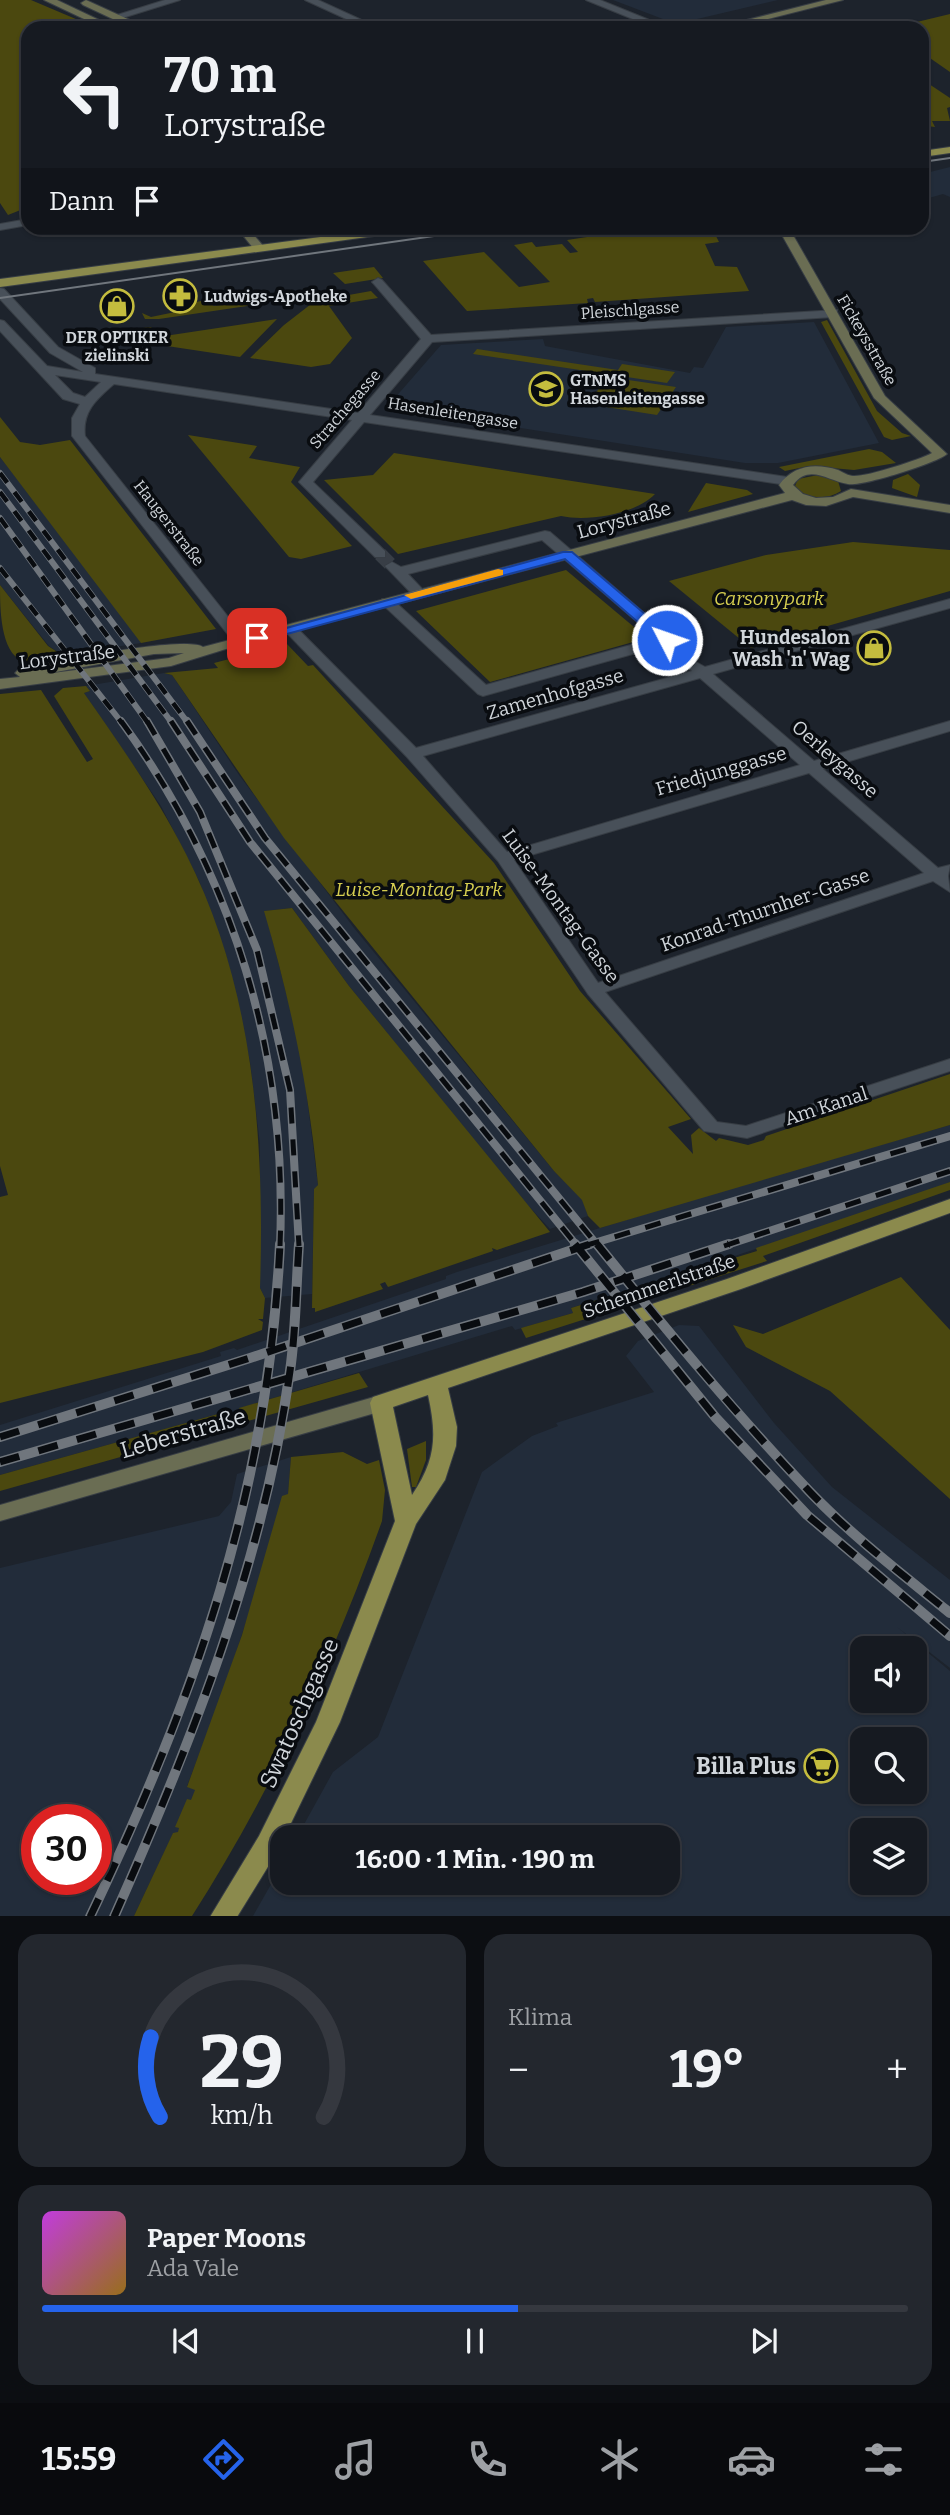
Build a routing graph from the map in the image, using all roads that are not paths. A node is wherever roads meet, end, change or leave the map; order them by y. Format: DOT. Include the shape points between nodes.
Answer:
graph roads {
  1 [pos="49,0"];
  2 [pos="78,0"];
  3 [pos="175,0"];
  4 [pos="310,0"];
  5 [pos="591,0"];
  6 [pos="838,0"];
  7 [pos="119,16"];
  8 [pos="96,21"];
  9 [pos="128,21"];
  10 [pos="358,21"];
  11 [pos="646,21"];
  12 [pos="750,21"];
  13 [pos="950,150"];
  14 [pos="929,153"];
  15 [pos="21,223"];
  16 [pos="0,227"];
  17 [pos="248,235"];
  18 [pos="355,235"];
  19 [pos="787,235"];
  20 [pos="258,247"];
  21 [pos="378,282"];
  22 [pos="0,283"];
  23 [pos="0,292"];
  24 [pos="833,313"];
  25 [pos="0,324"];
  26 [pos="428,340"];
  27 [pos="46,370"];
  28 [pos="109,377"];
  29 [pos="88,402"];
  30 [pos="363,417"];
  31 [pos="945,454"];
  32 [pos="885,473"];
  33 [pos="787,481"];
  34 [pos="851,487"];
  35 [pos="794,495"];
  36 [pos="905,502"];
  37 [pos="950,509"];
  38 [pos="380,554"];
  39 [pos="568,555"];
  40 [pos="419,593"];
  41 [pos="387,602"];
  42 [pos="950,603"];
  43 [pos="291,630"];
  44 [pos="241,642"];
  45 [pos="220,646"];
  46 [pos="697,667"];
  47 [pos="0,679"];
  48 [pos="0,684"];
  49 [pos="950,726"];
  50 [pos="413,754"];
  51 [pos="812,766"];
  52 [pos="504,858"];
  53 [pos="943,872"];
  54 [pos="950,887"];
  55 [pos="594,990"];
  56 [pos="950,1065"];
  57 [pos="705,1119"];
  58 [pos="950,1206"];
  59 [pos="437,1386"];
  60 [pos="381,1404"];
  61 [pos="0,1513"];
  62 [pos="406,1521"];
  63 [pos="223,1916"];
  1 -- 8 [label="street"];
  2 -- 7 [label="street"];
  3 -- 7 [label="street"];
  4 -- 10 [label="street"];
  5 -- 11 [label="street"];
  6 -- 12 [label="street"];
  7 -- 9 [label="street"];
  13 -- 14 [label="main road"];
  15 -- 16 [label="street"];
  17 -- 20 [label="street"];
  18 -- 20 [label="main road"];
  19 -- 24 [label="street, Fickeysstraße"];
  20 -- 22 [label="main road"];
  21 -- 26 [label="street"];
  23 -- 28 [label="street" via="54,350"];
  24 -- 26 [label="street, Pleischlgasse"];
  24 -- 31 [label="street, Fickeysstraße" via="880,398"];
  25 -- 27 [label="street"];
  26 -- 30 [label="street, Strachegasse"];
  27 -- 28 [label="street"];
  27 -- 29 [label="street" via="68,396"];
  28 -- 29 [label="street"];
  28 -- 30 [label="street, Hasenleitengasse"];
  29 -- 44 [label="street, Haugerstraße" via="76,423 79,436"];
  30 -- 33 [label="street, Hasenleitengasse"];
  30 -- 38 [label="street, Strachegasse" via="306,481"];
  31 -- 32 [label="street"];
  32 -- 34 [label="street"];
  32 -- 36 [label="street" via="881,489"];
  33 -- 34 [label="street" via="816,471 836,473"];
  33 -- 35 [label="street"];
  34 -- 35 [label="street" via="825,502"];
  34 -- 36 [label="street"];
  35 -- 39 [label="street, Lorystraße"];
  36 -- 37 [label="street"];
  39 -- 40 [label="street, Lorystraße"];
  39 -- 40 [label="street" via="545,535 395,569"];
  39 -- 41 [label="street" via="671,644 483,691"];
  40 -- 41 [label="street, Lorystraße"];
  41 -- 43 [label="street, Lorystraße"];
  42 -- 46 [label="street, Zamenhofgasse"];
  43 -- 44 [label="street, Lorystraße"];
  43 -- 50 [label="street, Luise-Montag-Gasse"];
  44 -- 45 [label="street, Lorystraße"];
  45 -- 47 [label="street, Lorystraße" via="154,650"];
  45 -- 48 [label="street, Lorystraße" via="171,663"];
  46 -- 50 [label="street, Zamenhofgasse"];
  46 -- 51 [label="street, Oerleygasse"];
  49 -- 51 [label="street, Friedjunggasse"];
  50 -- 52 [label="street, Luise-Montag-Gasse"];
  51 -- 52 [label="street, Friedjunggasse"];
  51 -- 53 [label="street, Oerleygasse"];
  52 -- 55 [label="street, Luise-Montag-Gasse"];
  53 -- 54 [label="street, Oerleygasse"];
  53 -- 55 [label="street, Konrad-Thurnher-Gasse"];
  55 -- 57 [label="street, Luise-Montag-Gasse"];
  56 -- 57 [label="street, Am Kanal" via="747,1132 723,1131"];
  58 -- 59 [label="main road, Schemmerlstraße"];
  59 -- 60 [label="main road, Schemmerlstraße"];
  59 -- 62 [label="main road, Swatoschgasse" via="446,1427 445,1446 434,1480"];
  60 -- 61 [label="street, Leberstraße"];
  60 -- 62 [label="main road"];
  62 -- 63 [label="main road, Swatoschgasse" via="328,1722 268,1844"];
}
